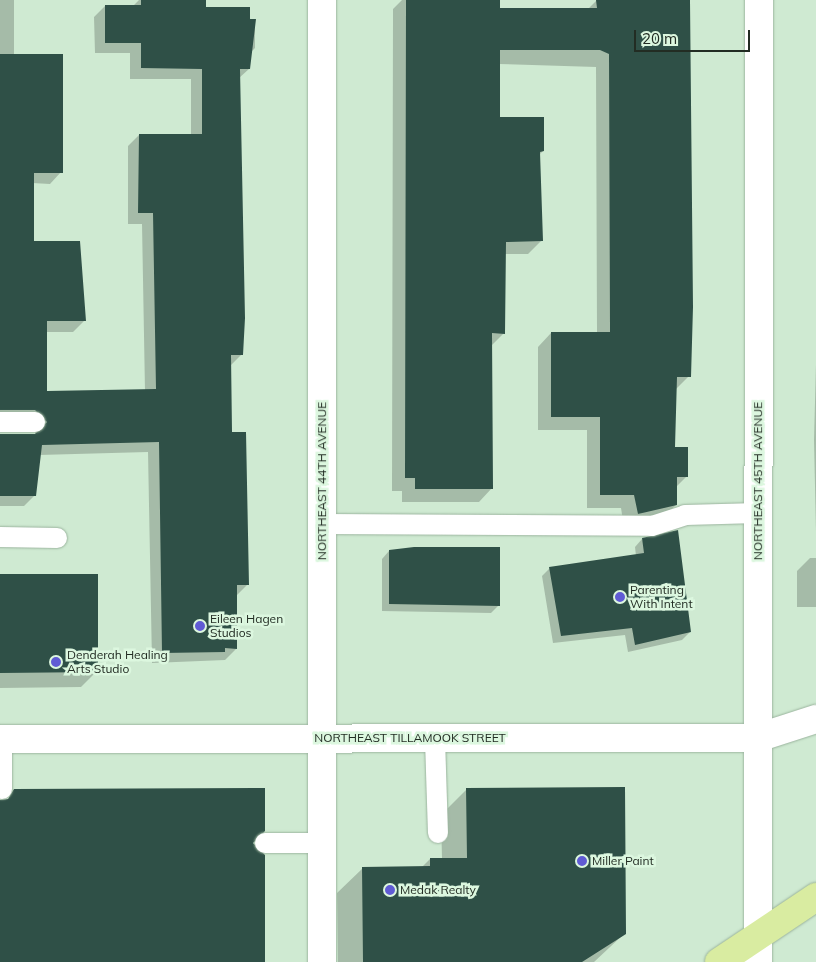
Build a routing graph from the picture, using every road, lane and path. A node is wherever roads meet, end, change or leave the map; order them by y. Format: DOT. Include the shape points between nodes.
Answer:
graph roads {
  1 [pos="322,0"];
  2 [pos="759,0"];
  3 [pos="0,422"];
  4 [pos="35,422"];
  5 [pos="758,513"];
  6 [pos="322,524"];
  7 [pos="0,538"];
  8 [pos="57,538"];
  9 [pos="816,719"];
  10 [pos="323,738"];
  11 [pos="435,738"];
  12 [pos="758,738"];
  13 [pos="1,739"];
  14 [pos="2,789"];
  15 [pos="438,833"];
  16 [pos="265,843"];
  17 [pos="323,843"];
  18 [pos="816,897"];
  19 [pos="758,949"];
  20 [pos="322,962"];
  21 [pos="719,962"];
  1 -- 6 [label="street, NORTHEAST 44TH AVENUE"];
  2 -- 5 [label="street, NORTHEAST 45TH AVENUE"];
  3 -- 4 [label="lane"];
  5 -- 6 [label="lane" via="685,515 652,526"];
  5 -- 12 [label="street, NORTHEAST 45TH AVENUE"];
  6 -- 10 [label="street, NORTHEAST 44TH AVENUE"];
  7 -- 8 [label="lane"];
  9 -- 12 [label="street, NORTHEAST TILLAMOOK STREET"];
  10 -- 11 [label="street, NORTHEAST TILLAMOOK STREET"];
  10 -- 13 [label="street, NORTHEAST TILLAMOOK STREET"];
  10 -- 17 [label="street, NORTHEAST 44TH AVENUE"];
  11 -- 12 [label="street, NORTHEAST TILLAMOOK STREET"];
  11 -- 15 [label="lane"];
  12 -- 19 [label="street, NORTHEAST 45TH AVENUE"];
  13 -- 14 [label="lane"];
  16 -- 17 [label="lane"];
  17 -- 20 [label="street, NORTHEAST 44TH AVENUE"];
  18 -- 19 [label="main road"];
  19 -- 21 [label="main road"];
}
